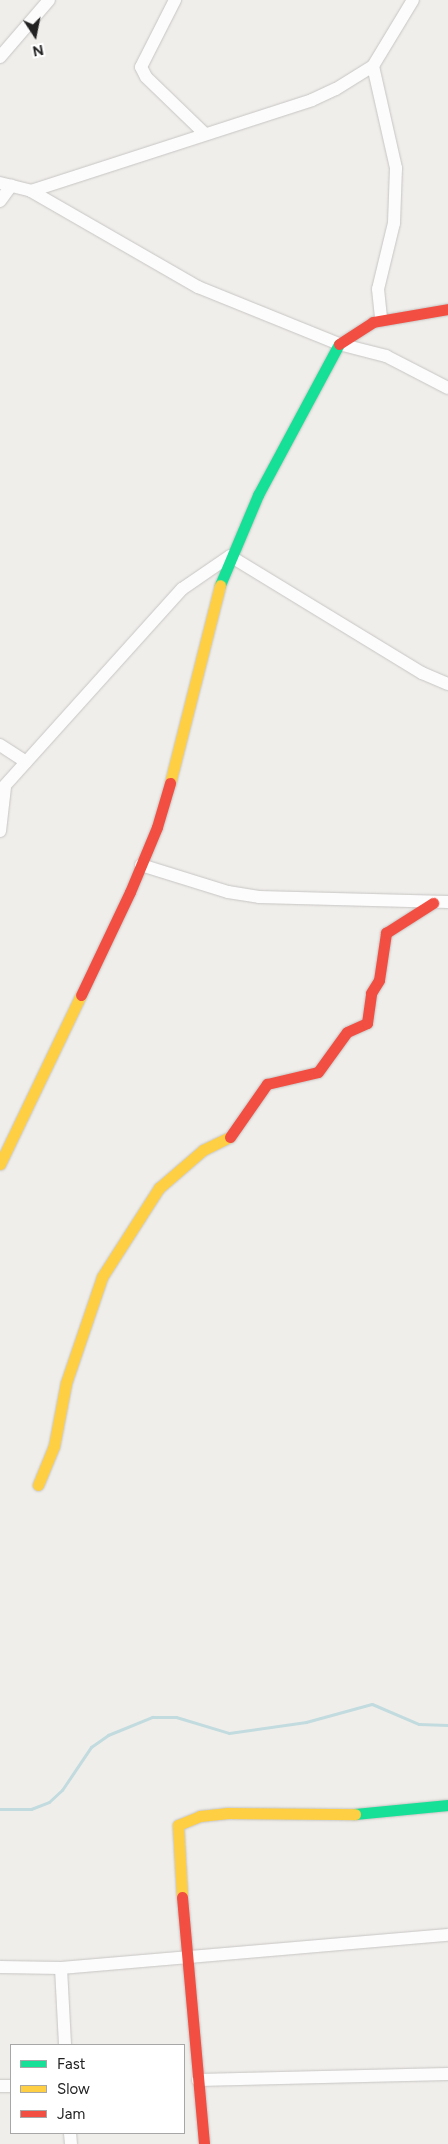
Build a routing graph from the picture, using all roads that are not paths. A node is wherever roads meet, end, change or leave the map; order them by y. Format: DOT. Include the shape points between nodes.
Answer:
graph roads {
  1 [pos="49,0"];
  2 [pos="175,0"];
  3 [pos="413,0"];
  4 [pos="0,57"];
  5 [pos="373,66"];
  6 [pos="204,134"];
  7 [pos="5,184"];
  8 [pos="30,191"];
  9 [pos="0,202"];
  10 [pos="448,309"];
  11 [pos="381,320"];
  12 [pos="339,344"];
  13 [pos="448,388"];
  14 [pos="230,556"];
  15 [pos="448,684"];
  16 [pos="0,744"];
  17 [pos="26,762"];
  18 [pos="3,789"];
  19 [pos="0,831"];
  20 [pos="141,865"];
  21 [pos="448,902"];
  22 [pos="432,903"];
  23 [pos="0,1164"];
  24 [pos="38,1485"];
  25 [pos="448,1805"];
  26 [pos="448,1935"];
  27 [pos="186,1957"];
  28 [pos="0,1968"];
  29 [pos="61,1968"];
  30 [pos="65,2044"];
  31 [pos="448,2074"];
  32 [pos="198,2080"];
  33 [pos="204,2144"];
  1 -- 4 [label="street"];
  2 -- 6 [label="street" via="141,67 146,77"];
  3 -- 5 [label="street"];
  5 -- 6 [label="street" via="312,100"];
  5 -- 11 [label="street" via="396,168 394,223 378,289"];
  6 -- 8 [label="street"];
  7 -- 8 [label="street"];
  7 -- 9 [label="street"];
  8 -- 12 [label="street" via="198,286"];
  10 -- 11 [label="street"];
  11 -- 12 [label="street"];
  12 -- 13 [label="street" via="386,356"];
  12 -- 14 [label="street" via="258,495"];
  14 -- 15 [label="street" via="422,673"];
  14 -- 17 [label="street" via="182,589"];
  14 -- 20 [label="street" via="203,644 179,752 157,827"];
  16 -- 17 [label="street"];
  17 -- 18 [label="street"];
  18 -- 19 [label="street"];
  20 -- 22 [label="street" via="228,892"];
  20 -- 23 [label="street"];
  21 -- 22 [label="street"];
  22 -- 24 [label="street" via="414,918 386,932 379,980 371,993 366,1023 347,1032 318,1072 267,1084 232,1136 203,1150 159,1188 102,1276 66,1384 54,1446"];
  25 -- 27 [label="street" via="338,1816 200,1816 178,1825"];
  26 -- 27 [label="street"];
  27 -- 29 [label="street"];
  27 -- 32 [label="street"];
  28 -- 29 [label="street"];
  29 -- 30 [label="street"];
  31 -- 32 [label="street"];
  32 -- 33 [label="street"];
}
